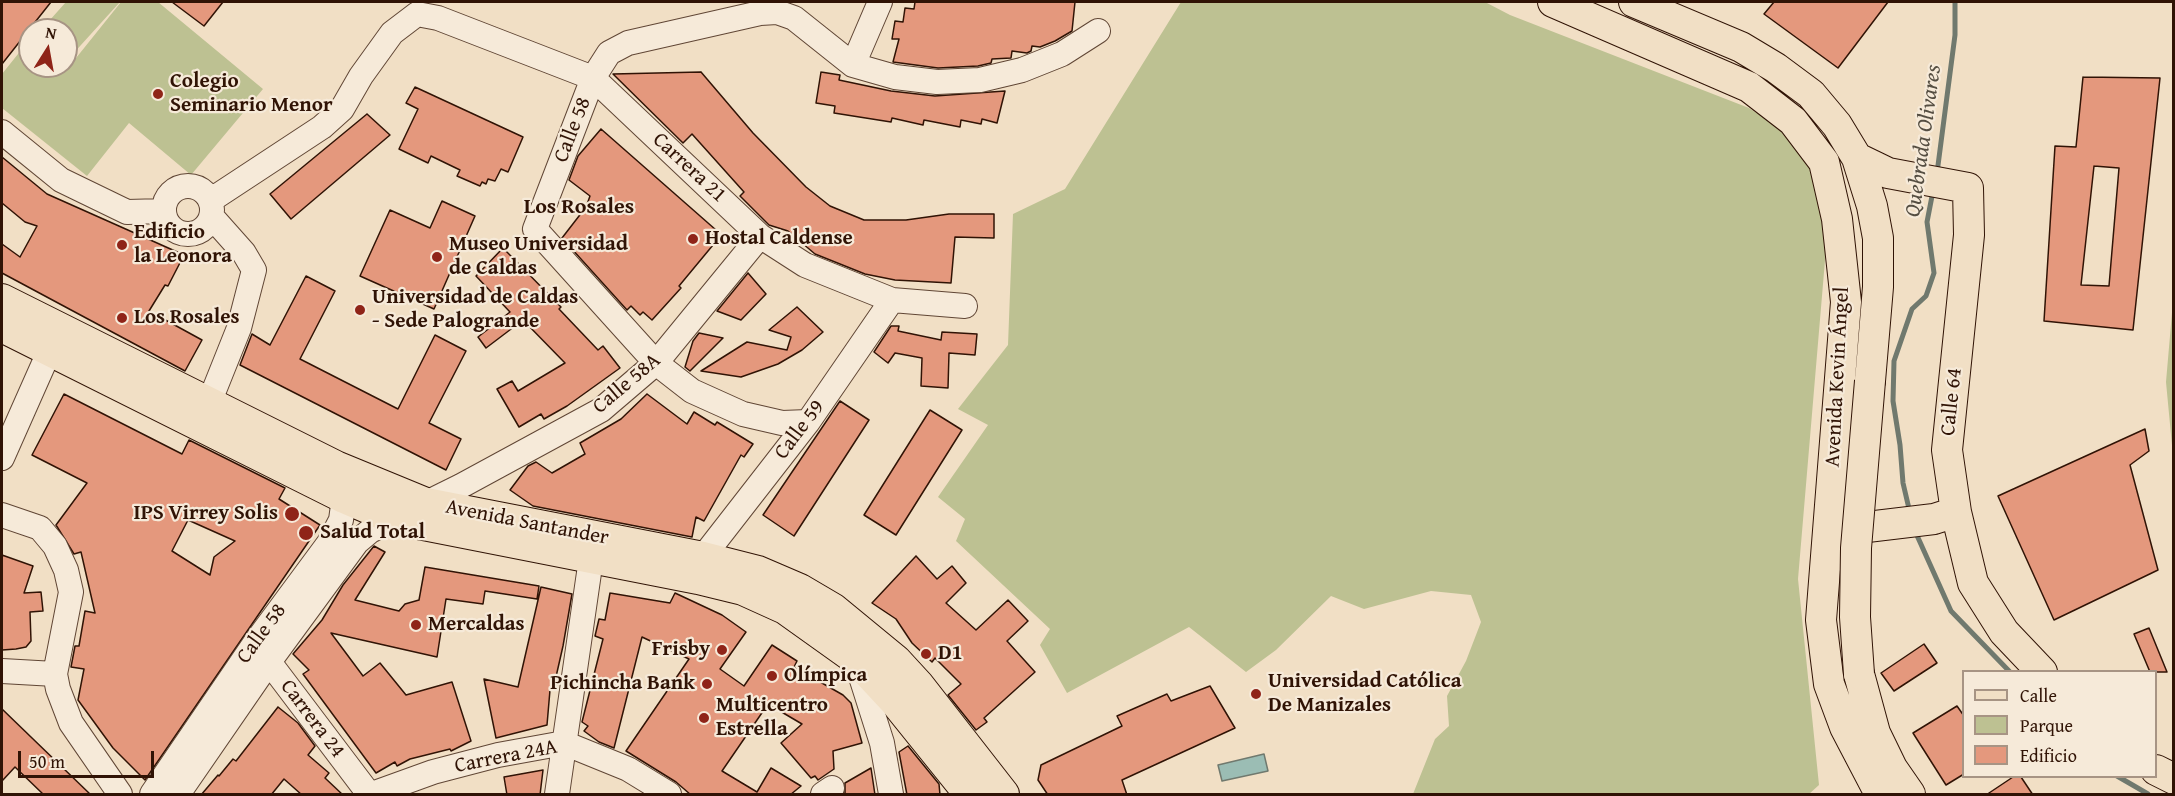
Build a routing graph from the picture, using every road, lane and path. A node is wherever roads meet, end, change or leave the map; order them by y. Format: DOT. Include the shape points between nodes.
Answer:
graph roads {
  1 [pos="880,2"];
  2 [pos="1553,2"];
  3 [pos="1611,2"];
  4 [pos="1634,2"];
  5 [pos="1700,29"];
  6 [pos="1098,31"];
  7 [pos="853,65"];
  8 [pos="593,78"];
  9 [pos="2,132"];
  10 [pos="1857,158"];
  11 [pos="1893,174"];
  12 [pos="1871,202"];
  13 [pos="211,208"];
  14 [pos="164,211"];
  15 [pos="760,236"];
  16 [pos="2,299"];
  17 [pos="892,300"];
  18 [pos="965,306"];
  19 [pos="2,327"];
  20 [pos="49,352"];
  21 [pos="656,363"];
  22 [pos="208,403"];
  23 [pos="1838,407"];
  24 [pos="808,422"];
  25 [pos="2,458"];
  26 [pos="336,466"];
  27 [pos="344,498"];
  28 [pos="426,503"];
  29 [pos="2,515"];
  30 [pos="1945,516"];
  31 [pos="393,519"];
  32 [pos="1868,526"];
  33 [pos="703,557"];
  34 [pos="591,559"];
  35 [pos="1826,565"];
  36 [pos="255,643"];
  37 [pos="855,659"];
  38 [pos="269,662"];
  39 [pos="2040,670"];
  40 [pos="2,671"];
  41 [pos="55,674"];
  42 [pos="564,743"];
  43 [pos="2157,770"];
  44 [pos="2174,779"];
  45 [pos="120,795"];
  46 [pos="152,795"];
  47 [pos="178,795"];
  48 [pos="371,795"];
  49 [pos="557,795"];
  50 [pos="669,795"];
  51 [pos="891,795"];
  52 [pos="969,795"];
  53 [pos="1004,795"];
  54 [pos="1880,795"];
  55 [pos="1910,795"];
  1 -- 7 [label="street"];
  2 -- 23 [label="main road, Avenida Kevin Ángel" via="1749,87 1793,121 1824,162 1837,219 1846,302"];
  3 -- 5 [label="main road"];
  4 -- 5 [label="main road, Avenida Kevin Ángel"];
  5 -- 10 [label="main road, Avenida Kevin Ángel" via="1741,47 1811,94 1837,125"];
  6 -- 7 [label="street" via="1062,54 1022,70 980,80 916,80"];
  7 -- 8 [label="street, Calle 58" via="795,18 777,12 628,43 609,53"];
  8 -- 13 [label="street, Carrera 21" via="438,18 417,14 392,33 335,115"];
  8 -- 15 [label="street, Carrera 21"];
  8 -- 21 [label="street, Calle 58" via="534,229"];
  9 -- 14 [label="street" via="61,180 126,212"];
  10 -- 11 [label="main road, Calle 64"];
  10 -- 12 [label="main road, Avenida Kevin Ángel"];
  11 -- 12 [label="main road"];
  11 -- 30 [label="main road, Calle 64" via="1968,188 1970,209 1947,450"];
  12 -- 55 [label="main road, Avenida Kevin Ángel, bridge" via="1878,238 1878,287 1856,548 1855,617 1859,674 1875,733"];
  13 -- 14 [label="street" via="199,188 183,186 169,195"];
  13 -- 14 [label="street" via="202,230 186,234 171,226"];
  13 -- 22 [label="street" via="254,270 239,328"];
  15 -- 17 [label="street, Carrera 21" via="805,265"];
  15 -- 21 [label="street, Calle 58A"];
  16 -- 22 [label="main road, Avenida Santander"];
  17 -- 18 [label="street, Carrera 21"];
  17 -- 24 [label="street, Calle 59"];
  19 -- 20 [label="main road, Avenida Santander"];
  20 -- 25 [label="street"];
  20 -- 27 [label="main road, Avenida Santander"];
  21 -- 24 [label="street" via="692,391 744,414 782,423"];
  21 -- 28 [label="street, Calle 58A" via="601,410"];
  22 -- 26 [label="main road, Avenida Santander"];
  23 -- 32 [label="main road" via="1844,505"];
  23 -- 35 [label="main road, Avenida Kevin Ángel"];
  24 -- 33 [label="street, Calle 59"];
  26 -- 27 [label="street, Calle 58"];
  26 -- 28 [label="main road, Avenida Santander"];
  27 -- 31 [label="main road, Avenida Santander"];
  27 -- 36 [label="street, Calle 58" via="341,520 329,543"];
  28 -- 31 [label="street, Calle 58A"];
  28 -- 33 [label="main road, Avenida Santander"];
  29 -- 41 [label="street" via="40,528 55,546 66,570 71,592"];
  30 -- 32 [label="main road"];
  30 -- 39 [label="main road, Calle 64" via="1973,583 2004,632"];
  31 -- 34 [label="main road, Avenida Santander"];
  31 -- 38 [label="street, Calle 58" via="357,542"];
  32 -- 35 [label="main road"];
  33 -- 53 [label="main road, Avenida Santander" via="758,571 834,609 896,660 920,686"];
  34 -- 37 [label="main road, Avenida Santander" via="743,590 785,609"];
  34 -- 42 [label="street"];
  35 -- 54 [label="main road, Avenida Kevin Ángel" via="1821,620 1829,684 1845,727"];
  36 -- 38 [label="street, Carrera 24"];
  36 -- 46 [label="street, Calle 58"];
  37 -- 51 [label="street" via="882,743"];
  37 -- 52 [label="main road, Avenida Santander" via="896,702"];
  38 -- 47 [label="street, Calle 58"];
  38 -- 48 [label="street, Carrera 24"];
  40 -- 41 [label="street"];
  41 -- 45 [label="street" via="71,723"];
  42 -- 48 [label="street, Carrera 24A" via="433,772"];
  42 -- 49 [label="street"];
  42 -- 50 [label="street, Carrera 24A" via="628,769"];
  43 -- 44 [label="main road"];
}
